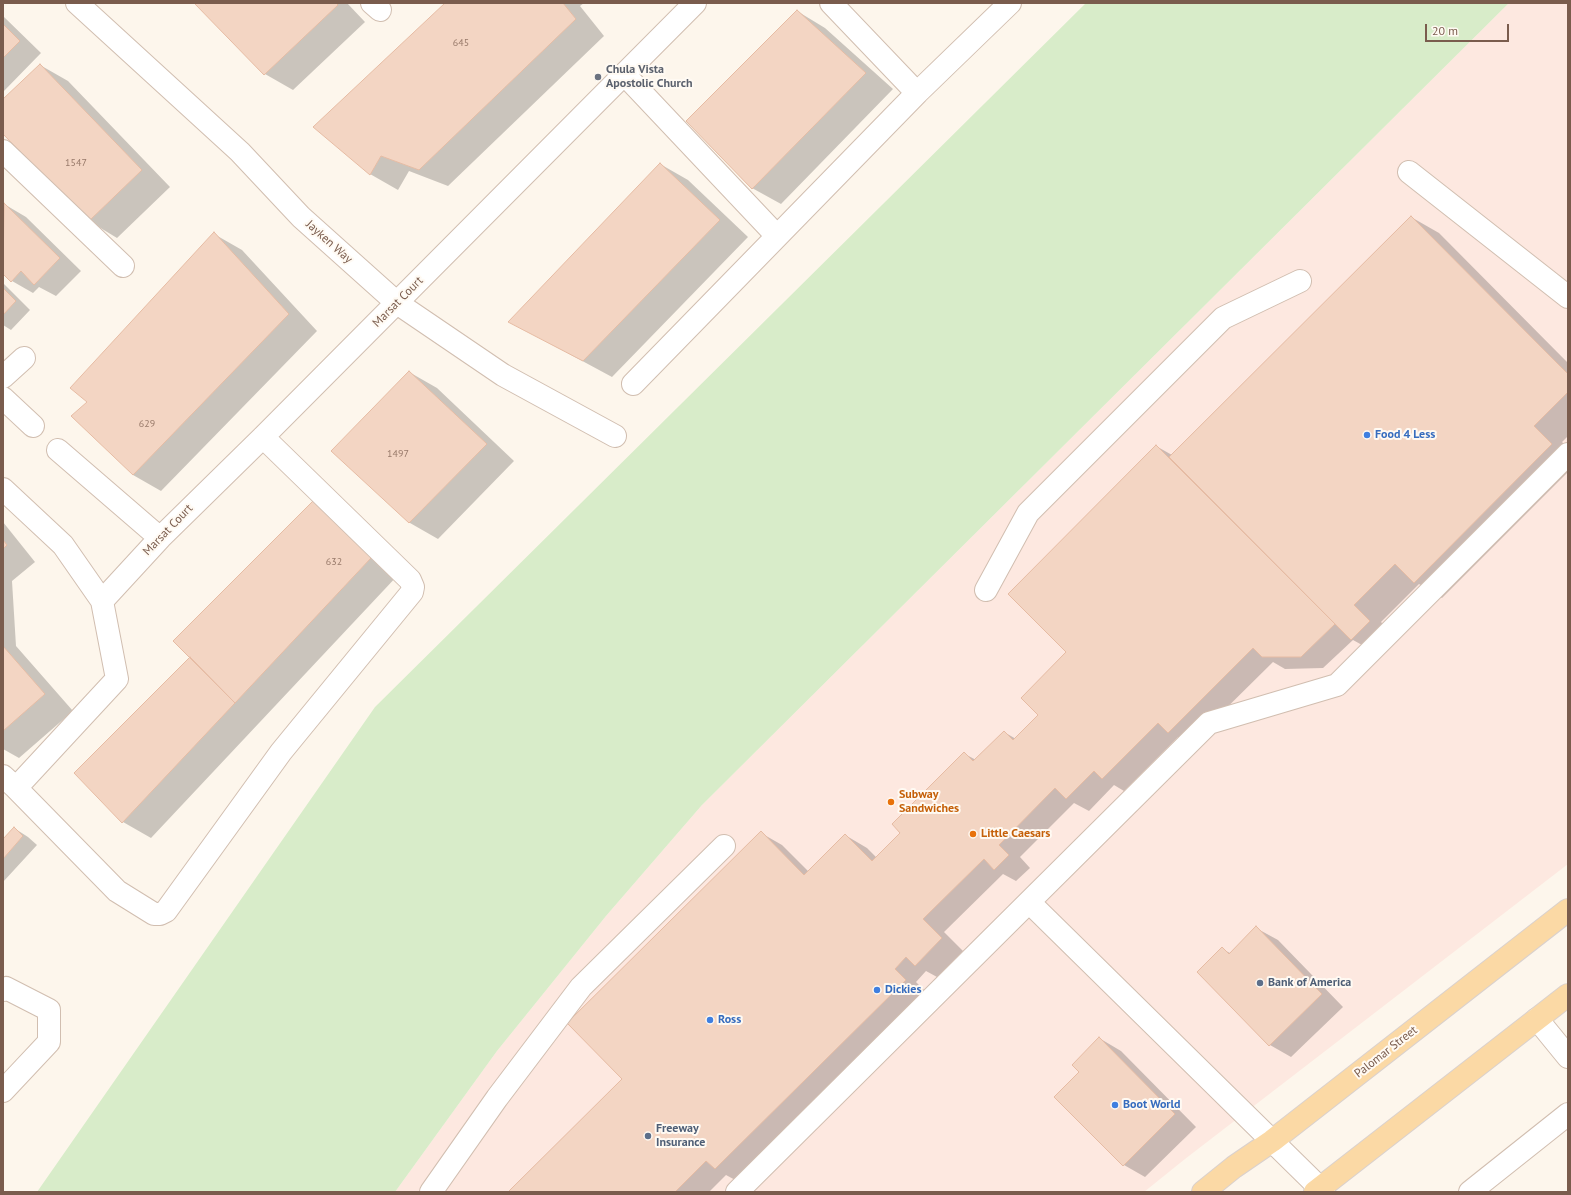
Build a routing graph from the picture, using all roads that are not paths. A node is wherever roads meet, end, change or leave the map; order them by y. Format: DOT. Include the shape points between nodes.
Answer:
graph roads {
  1 [pos="77,3"];
  2 [pos="695,3"];
  3 [pos="830,3"];
  4 [pos="1010,3"];
  5 [pos="624,74"];
  6 [pos="917,93"];
  7 [pos="3,151"];
  8 [pos="1409,172"];
  9 [pos="777,236"];
  10 [pos="123,266"];
  11 [pos="1300,281"];
  12 [pos="1568,297"];
  13 [pos="397,303"];
  14 [pos="24,358"];
  15 [pos="3,377"];
  16 [pos="633,384"];
  17 [pos="3,398"];
  18 [pos="34,426"];
  19 [pos="615,436"];
  20 [pos="263,437"];
  21 [pos="58,450"];
  22 [pos="1568,454"];
  23 [pos="3,489"];
  24 [pos="160,538"];
  25 [pos="986,590"];
  26 [pos="102,602"];
  27 [pos="9,782"];
  28 [pos="724,846"];
  29 [pos="1029,902"];
  30 [pos="1568,910"];
  31 [pos="3,990"];
  32 [pos="1568,995"];
  33 [pos="1537,1019"];
  34 [pos="1568,1057"];
  35 [pos="3,1091"];
  36 [pos="1568,1114"];
  37 [pos="1272,1141"];
  38 [pos="1320,1191"];
  39 [pos="431,1192"];
  40 [pos="737,1192"];
  41 [pos="1203,1192"];
  42 [pos="1470,1192"];
  1 -- 13 [label="street, Jayken Way" via="240,152 302,217"];
  2 -- 5 [label="street, Marsat Court"];
  3 -- 6 [label="street"];
  4 -- 6 [label="street"];
  5 -- 9 [label="street"];
  5 -- 13 [label="street, Marsat Court"];
  6 -- 9 [label="street"];
  7 -- 10 [label="street"];
  8 -- 12 [label="street"];
  9 -- 16 [label="street"];
  11 -- 25 [label="street" via="1223,318 1028,513"];
  13 -- 19 [label="street, Jayken Way" via="503,375"];
  13 -- 20 [label="street, Marsat Court"];
  14 -- 15 [label="street"];
  17 -- 18 [label="street"];
  20 -- 24 [label="street, Marsat Court"];
  20 -- 27 [label="street" via="410,580 412,592 281,752 166,911 160,914 154,914 117,891"];
  21 -- 24 [label="street"];
  22 -- 29 [label="street" via="1337,685 1209,723"];
  23 -- 26 [label="street" via="63,545"];
  24 -- 26 [label="street, Marsat Court"];
  26 -- 27 [label="street" via="117,679"];
  28 -- 39 [label="street" via="581,987 497,1098"];
  29 -- 37 [label="street"];
  29 -- 40 [label="street"];
  30 -- 37 [label="main road, Palomar Street"];
  31 -- 35 [label="street" via="6,988 49,1010 49,1042"];
  32 -- 33 [label="main road"];
  33 -- 34 [label="street"];
  33 -- 38 [label="main road"];
  36 -- 42 [label="street"];
  37 -- 38 [label="street"];
  37 -- 41 [label="main road, Palomar Street"];
}
